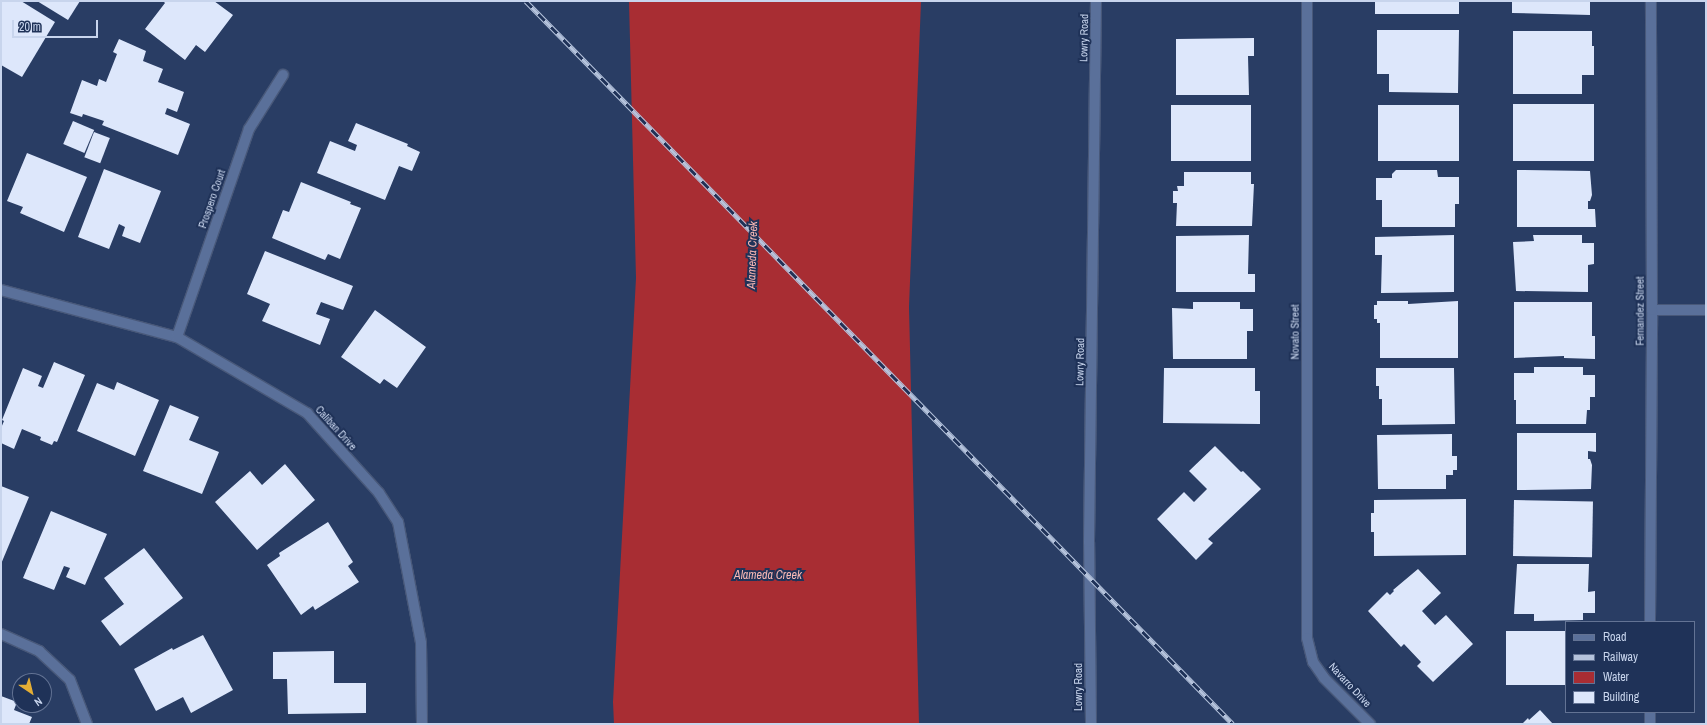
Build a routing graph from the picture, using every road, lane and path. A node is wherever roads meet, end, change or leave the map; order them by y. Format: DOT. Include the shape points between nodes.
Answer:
graph roads {
  1 [pos="1096,1"];
  2 [pos="1307,1"];
  3 [pos="1651,1"];
  4 [pos="283,75"];
  5 [pos="1,290"];
  6 [pos="1652,310"];
  7 [pos="1706,310"];
  8 [pos="177,337"];
  9 [pos="1650,621"];
  10 [pos="1,634"];
  11 [pos="1313,662"];
  12 [pos="1650,713"];
  13 [pos="87,724"];
  14 [pos="422,724"];
  15 [pos="1091,724"];
  16 [pos="1370,724"];
  17 [pos="1650,724"];
  1 -- 15 [label="street, Lowry Road" via="1089,542"];
  2 -- 11 [label="street, Novato Street" via="1307,638"];
  3 -- 6 [label="street, Fernandez Street"];
  4 -- 8 [label="street, Prospero Court" via="249,129"];
  5 -- 8 [label="street, Caliban Drive"];
  6 -- 7 [label="street"];
  6 -- 9 [label="street, Fernandez Street"];
  8 -- 14 [label="street, Caliban Drive" via="307,413 379,493 398,522 421,643"];
  10 -- 13 [label="street" via="39,651 70,680"];
  11 -- 16 [label="street, Navarro Drive" via="1324,678"];
  12 -- 17 [label="street"];
}
